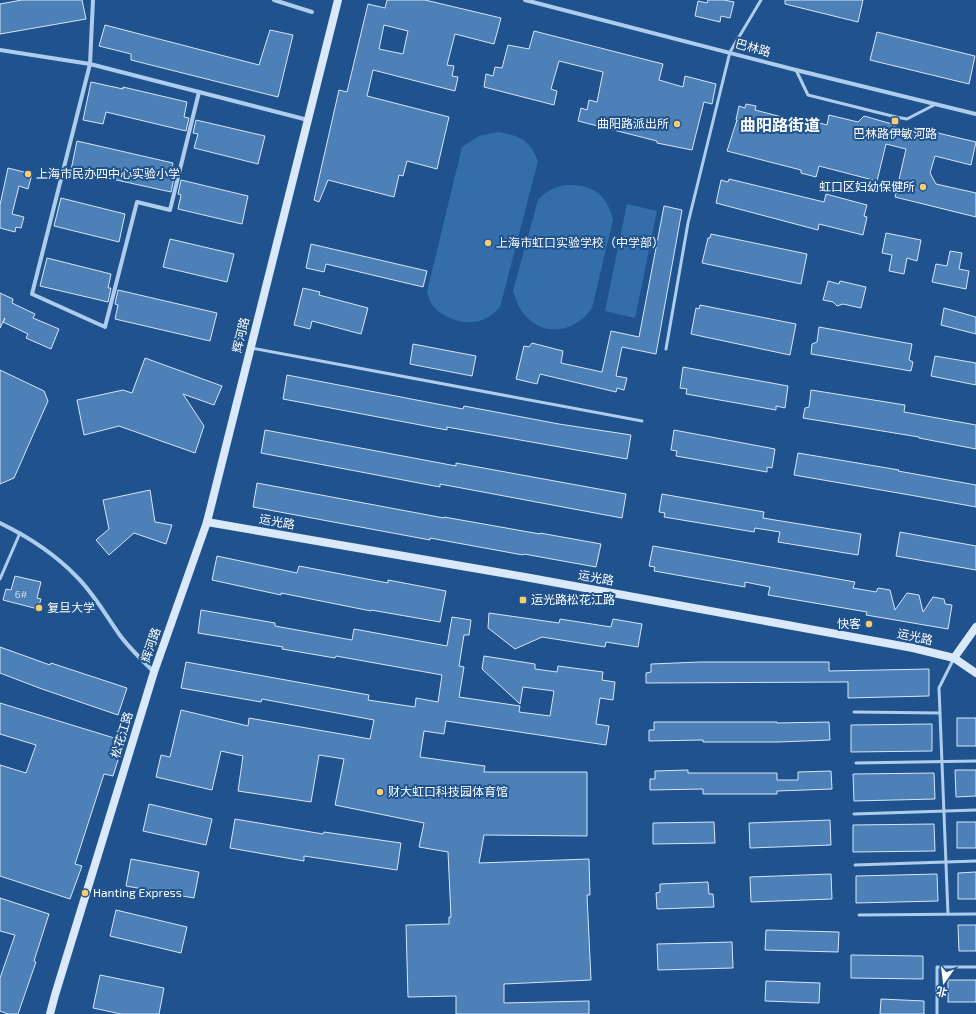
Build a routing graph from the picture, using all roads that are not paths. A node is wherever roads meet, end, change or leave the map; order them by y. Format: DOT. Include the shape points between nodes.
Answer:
graph roads {
  1 [pos="93,0"];
  2 [pos="274,0"];
  3 [pos="338,0"];
  4 [pos="525,0"];
  5 [pos="760,0"];
  6 [pos="312,12"];
  7 [pos="0,50"];
  8 [pos="730,52"];
  9 [pos="90,64"];
  10 [pos="796,70"];
  11 [pos="199,92"];
  12 [pos="936,104"];
  13 [pos="976,114"];
  14 [pos="308,120"];
  15 [pos="251,348"];
  16 [pos="666,349"];
  17 [pos="642,421"];
  18 [pos="207,522"];
  19 [pos="0,523"];
  20 [pos="20,533"];
  21 [pos="0,579"];
  22 [pos="976,627"];
  23 [pos="954,658"];
  24 [pos="154,672"];
  25 [pos="976,673"];
  26 [pos="854,712"];
  27 [pos="940,713"];
  28 [pos="976,761"];
  29 [pos="942,762"];
  30 [pos="856,763"];
  31 [pos="976,810"];
  32 [pos="944,811"];
  33 [pos="854,814"];
  34 [pos="946,861"];
  35 [pos="976,861"];
  36 [pos="855,865"];
  37 [pos="948,914"];
  38 [pos="976,914"];
  39 [pos="858,915"];
  40 [pos="976,967"];
  41 [pos="50,1014"];
  42 [pos="937,1014"];
  1 -- 9 [label="street"];
  2 -- 6 [label="street"];
  3 -- 14 [label="street, 辉河路"];
  4 -- 8 [label="street, 巴林路"];
  5 -- 8 [label="lane"];
  7 -- 9 [label="street"];
  8 -- 10 [label="street, 巴林路"];
  8 -- 16 [label="lane" via="688,223"];
  9 -- 11 [label="street"];
  9 -- 11 [label="street" via="32,294 105,327 137,202 170,210"];
  10 -- 12 [label="street, 巴林路"];
  10 -- 12 [label="lane" via="808,95 896,117 907,119"];
  11 -- 14 [label="street"];
  12 -- 13 [label="street, 巴林路"];
  14 -- 15 [label="street, 辉河路"];
  15 -- 17 [label="lane"];
  15 -- 18 [label="street, 辉河路"];
  18 -- 23 [label="street, 运光路" via="913,648"];
  18 -- 24 [label="street, 辉河路"];
  19 -- 20 [label="street"];
  20 -- 21 [label="lane"];
  20 -- 24 [label="street" via="51,552 78,577 134,653"];
  22 -- 23 [label="street"];
  23 -- 25 [label="street, 运光路"];
  23 -- 27 [label="lane" via="939,688"];
  24 -- 41 [label="street, 松花江路"];
  26 -- 27 [label="lane"];
  27 -- 29 [label="lane"];
  28 -- 29 [label="lane"];
  29 -- 30 [label="lane"];
  29 -- 32 [label="lane"];
  31 -- 32 [label="lane"];
  32 -- 33 [label="lane"];
  32 -- 34 [label="lane"];
  34 -- 35 [label="lane"];
  34 -- 36 [label="lane"];
  34 -- 37 [label="lane"];
  37 -- 38 [label="lane"];
  37 -- 39 [label="lane"];
  40 -- 42 [label="lane" via="937,967"];
}
